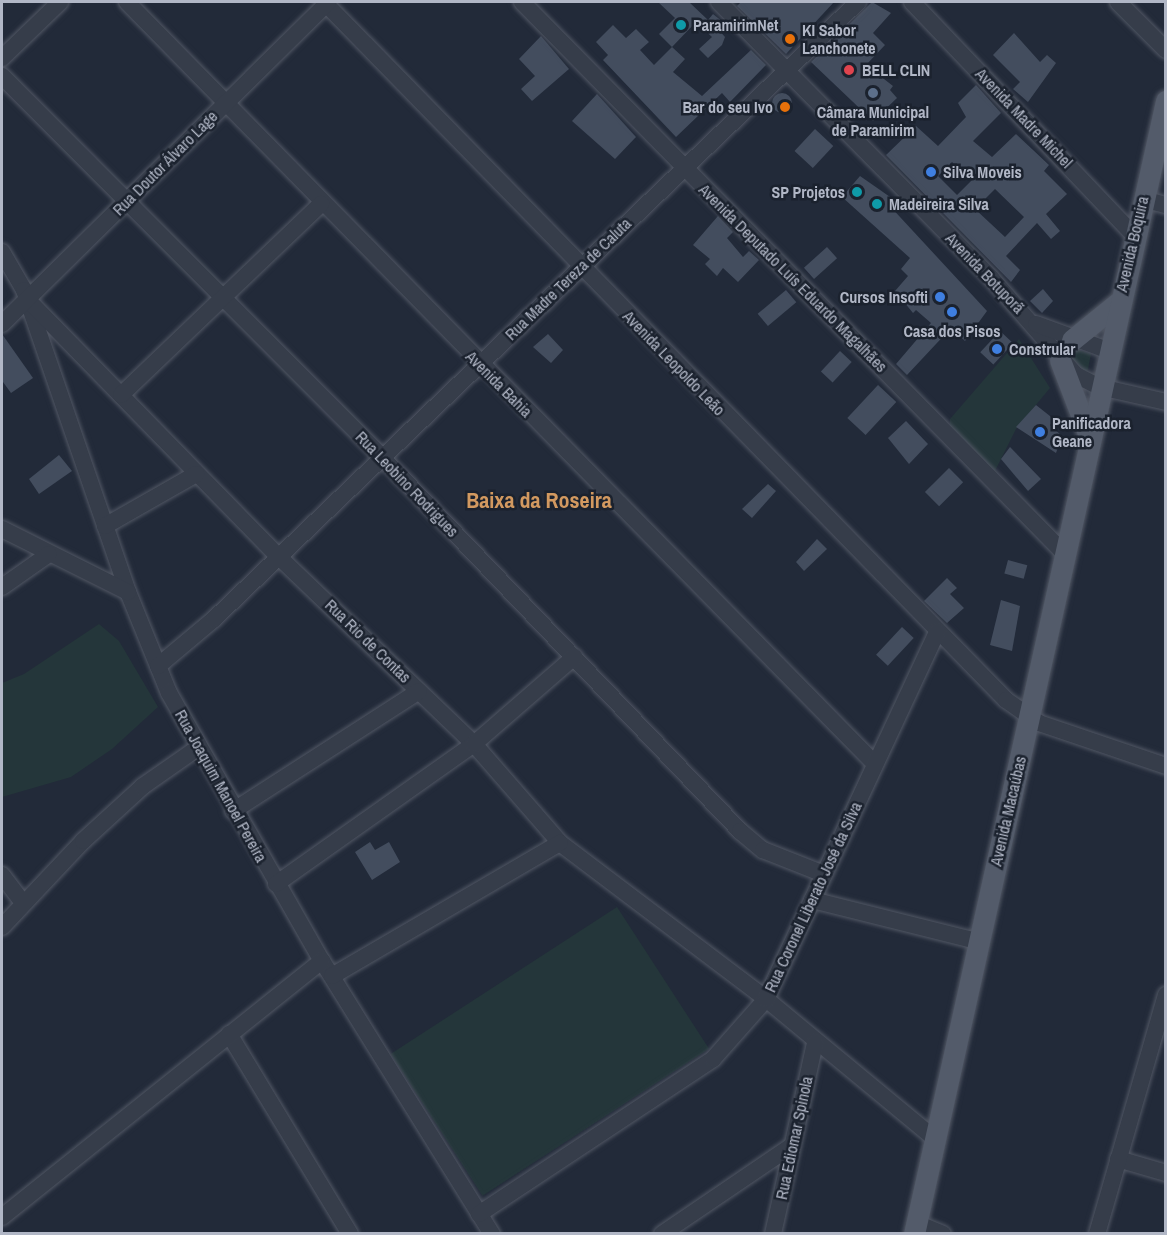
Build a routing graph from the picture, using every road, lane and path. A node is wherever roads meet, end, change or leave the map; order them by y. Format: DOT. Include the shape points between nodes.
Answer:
graph roads {
  1 [pos="60,2"];
  2 [pos="127,2"];
  3 [pos="326,2"];
  4 [pos="522,2"];
  5 [pos="719,2"];
  6 [pos="858,2"];
  7 [pos="912,2"];
  8 [pos="1118,2"];
  9 [pos="1166,50"];
  10 [pos="2,58"];
  11 [pos="786,70"];
  12 [pos="2,76"];
  13 [pos="1166,101"];
  14 [pos="225,103"];
  15 [pos="685,168"];
  16 [pos="1143,199"];
  17 [pos="127,201"];
  18 [pos="321,204"];
  19 [pos="1166,205"];
  20 [pos="1135,236"];
  21 [pos="2,252"];
  22 [pos="580,267"];
  23 [pos="222,297"];
  24 [pos="28,300"];
  25 [pos="1119,302"];
  26 [pos="2,324"];
  27 [pos="1035,324"];
  28 [pos="1072,340"];
  29 [pos="1107,350"];
  30 [pos="1060,360"];
  31 [pos="479,364"];
  32 [pos="1100,387"];
  33 [pos="121,395"];
  34 [pos="1166,402"];
  35 [pos="1090,438"];
  36 [pos="382,457"];
  37 [pos="196,474"];
  38 [pos="105,526"];
  39 [pos="2,529"];
  40 [pos="49,554"];
  41 [pos="1065,554"];
  42 [pos="279,557"];
  43 [pos="2,587"];
  44 [pos="128,592"];
  45 [pos="937,632"];
  46 [pos="574,657"];
  47 [pos="158,666"];
  48 [pos="419,691"];
  49 [pos="1029,718"];
  50 [pos="474,744"];
  51 [pos="199,747"];
  52 [pos="874,763"];
  53 [pos="1166,766"];
  54 [pos="233,811"];
  55 [pos="560,843"];
  56 [pos="824,874"];
  57 [pos="2,875"];
  58 [pos="276,884"];
  59 [pos="812,900"];
  60 [pos="22,902"];
  61 [pos="2,927"];
  62 [pos="977,941"];
  63 [pos="322,961"];
  64 [pos="332,976"];
  65 [pos="1166,995"];
  66 [pos="766,999"];
  67 [pos="230,1034"];
  68 [pos="815,1043"];
  69 [pos="934,1138"];
  70 [pos="790,1147"];
  71 [pos="1118,1159"];
  72 [pos="1166,1173"];
  73 [pos="479,1214"];
  74 [pos="2,1217"];
  75 [pos="915,1228"];
  76 [pos="350,1233"];
  77 [pos="492,1233"];
  78 [pos="662,1233"];
  79 [pos="773,1233"];
  80 [pos="943,1233"];
  81 [pos="1097,1233"];
  1 -- 10 [label="street"];
  2 -- 14 [label="street, Avenida Bahia"];
  3 -- 14 [label="street, Rua Doutor Álvaro Lage"];
  3 -- 22 [label="street, Avenida Leopoldo Leão"];
  4 -- 15 [label="street, Avenida Deputado Luís Eduardo Magalhães"];
  5 -- 11 [label="street, Avenida Botuporã"];
  6 -- 11 [label="street, Rua Madre Tereza de Caluta"];
  7 -- 20 [label="street, Avenida Madre Michel"];
  8 -- 9 [label="street"];
  11 -- 15 [label="street, Rua Madre Tereza de Caluta"];
  11 -- 27 [label="street, Avenida Botuporã"];
  12 -- 17 [label="street, Rua Leobino Rodrigues"];
  13 -- 16 [label="main road, Avenida Boquira"];
  14 -- 17 [label="street, Rua Doutor Álvaro Lage"];
  14 -- 18 [label="street, Avenida Bahia"];
  15 -- 22 [label="street, Rua Madre Tereza de Caluta"];
  15 -- 41 [label="street, Avenida Deputado Luís Eduardo Magalhães"];
  16 -- 19 [label="street"];
  16 -- 20 [label="main road, Avenida Boquira"];
  17 -- 23 [label="street, Rua Leobino Rodrigues"];
  17 -- 24 [label="street, Rua Doutor Álvaro Lage"];
  18 -- 23 [label="street"];
  18 -- 31 [label="street, Avenida Bahia"];
  20 -- 25 [label="main road, Avenida Boquira"];
  21 -- 24 [label="street, Rua Rio de Contas"];
  22 -- 31 [label="street, Rua Madre Tereza de Caluta"];
  22 -- 45 [label="street, Avenida Leopoldo Leão"];
  23 -- 33 [label="street"];
  23 -- 36 [label="street, Rua Leobino Rodrigues"];
  24 -- 26 [label="street, Rua Doutor Álvaro Lage"];
  24 -- 33 [label="street, Rua Rio de Contas"];
  24 -- 38 [label="street, Rua Joaquim Manoel Pereira"];
  25 -- 28 [label="main road"];
  25 -- 29 [label="main road, Avenida Boquira"];
  27 -- 28 [label="street"];
  27 -- 30 [label="street, Avenida Botuporã"];
  28 -- 29 [label="street"];
  29 -- 32 [label="main road, Avenida Boquira"];
  30 -- 32 [label="street, Avenida Botuporã"];
  30 -- 35 [label="main road"];
  31 -- 36 [label="street, Rua Madre Tereza de Caluta"];
  31 -- 52 [label="street, Avenida Bahia"];
  32 -- 34 [label="street"];
  32 -- 35 [label="main road, Avenida Macaúbas"];
  33 -- 37 [label="street, Rua Rio de Contas"];
  35 -- 41 [label="main road, Avenida Macaúbas"];
  36 -- 42 [label="street, Rua Madre Tereza de Caluta"];
  36 -- 46 [label="street, Rua Leobino Rodrigues"];
  37 -- 38 [label="street"];
  37 -- 42 [label="street, Rua Rio de Contas"];
  38 -- 44 [label="street, Rua Joaquim Manoel Pereira"];
  39 -- 40 [label="street"];
  40 -- 43 [label="street"];
  40 -- 44 [label="street"];
  41 -- 49 [label="main road, Avenida Macaúbas"];
  42 -- 47 [label="street, Rua Madre Tereza de Caluta"];
  42 -- 48 [label="street, Rua Rio de Contas"];
  44 -- 47 [label="street, Rua Joaquim Manoel Pereira"];
  45 -- 49 [label="street, Avenida Leopoldo Leão"];
  45 -- 52 [label="street, Rua Coronel Liberato José da Silva"];
  46 -- 50 [label="street"];
  46 -- 56 [label="street, Rua Leobino Rodrigues" via="752,842"];
  47 -- 51 [label="street, Rua Joaquim Manoel Pereira"];
  48 -- 50 [label="street, Rua Rio de Contas"];
  48 -- 54 [label="street"];
  49 -- 53 [label="street"];
  49 -- 62 [label="main road, Avenida Macaúbas"];
  50 -- 55 [label="street, Rua Rio de Contas"];
  50 -- 58 [label="street"];
  51 -- 54 [label="street, Rua Joaquim Manoel Pereira"];
  51 -- 60 [label="street" via="143,786"];
  52 -- 56 [label="street, Rua Coronel Liberato José da Silva"];
  54 -- 58 [label="street, Rua Joaquim Manoel Pereira"];
  55 -- 64 [label="street"];
  55 -- 66 [label="street, Rua Rio de Contas"];
  56 -- 59 [label="street, Rua Coronel Liberato José da Silva"];
  57 -- 60 [label="street"];
  58 -- 63 [label="street, Rua Joaquim Manoel Pereira"];
  59 -- 62 [label="street"];
  59 -- 66 [label="street, Rua Coronel Liberato José da Silva"];
  60 -- 61 [label="street"];
  62 -- 69 [label="main road, Avenida Macaúbas"];
  63 -- 64 [label="street, Rua Joaquim Manoel Pereira"];
  63 -- 67 [label="street"];
  64 -- 73 [label="street, Rua Joaquim Manoel Pereira"];
  65 -- 71 [label="street"];
  66 -- 68 [label="street, Rua Rio de Contas"];
  66 -- 73 [label="street, Rua Coronel Liberato José da Silva" via="713,1059"];
  67 -- 74 [label="street"];
  67 -- 76 [label="street"];
  68 -- 69 [label="street, Rua Rio de Contas"];
  68 -- 70 [label="street, Rua Ediomar Spinola"];
  69 -- 75 [label="main road, Avenida Macaúbas"];
  70 -- 78 [label="street"];
  70 -- 79 [label="street, Rua Ediomar Spinola"];
  71 -- 72 [label="street"];
  71 -- 81 [label="street"];
  73 -- 77 [label="street, Rua Joaquim Manoel Pereira"];
  75 -- 80 [label="street"];
}
